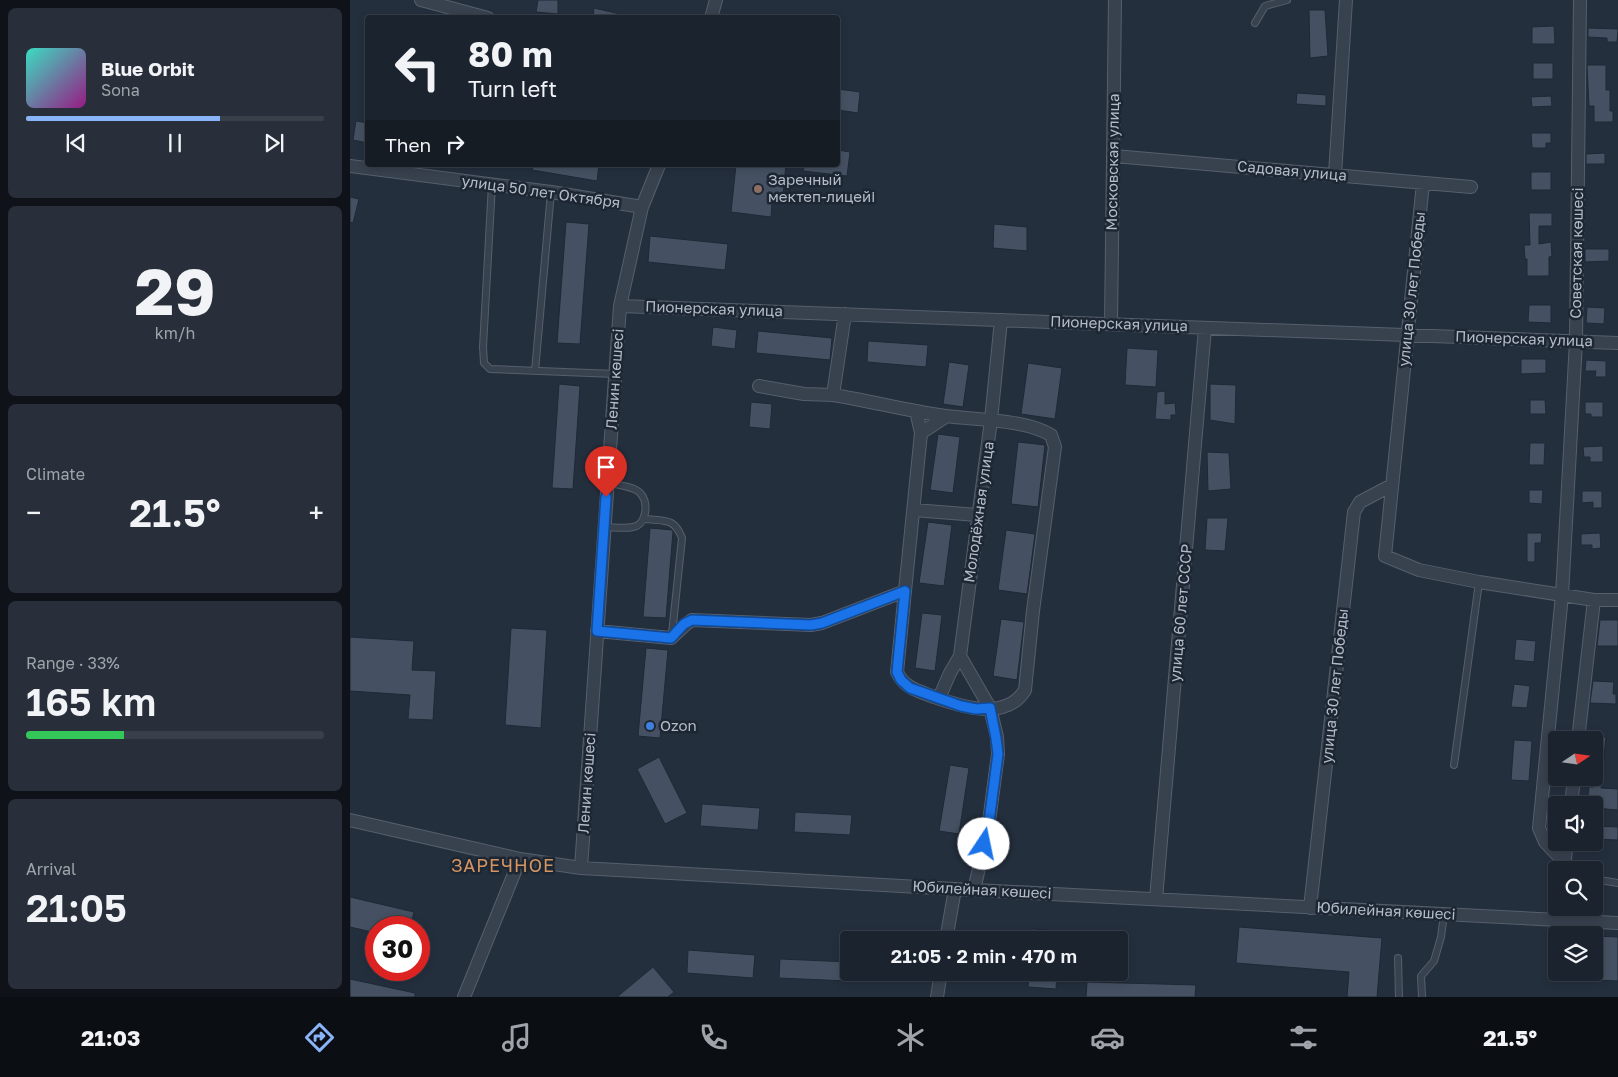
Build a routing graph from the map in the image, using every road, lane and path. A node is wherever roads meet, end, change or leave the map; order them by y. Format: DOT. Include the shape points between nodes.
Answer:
graph roads {
  1 [pos="421,0"];
  2 [pos="716,0"];
  3 [pos="1116,0"];
  4 [pos="1287,0"];
  5 [pos="1346,0"];
  6 [pos="1580,0"];
  7 [pos="477,15"];
  8 [pos="712,15"];
  9 [pos="1255,23"];
  10 [pos="1114,156"];
  11 [pos="350,166"];
  12 [pos="658,167"];
  13 [pos="1335,175"];
  14 [pos="1423,183"];
  15 [pos="492,184"];
  16 [pos="1471,187"];
  17 [pos="551,192"];
  18 [pos="642,207"];
  19 [pos="620,306"];
  20 [pos="845,314"];
  21 [pos="1001,320"];
  22 [pos="1112,324"];
  23 [pos="1205,328"];
  24 [pos="1408,335"];
  25 [pos="1576,341"];
  26 [pos="1618,343"];
  27 [pos="535,371"];
  28 [pos="615,374"];
  29 [pos="759,386"];
  30 [pos="833,395"];
  31 [pos="916,411"];
  32 [pos="947,416"];
  33 [pos="991,420"];
  34 [pos="921,434"];
  35 [pos="608,483"];
  36 [pos="1392,485"];
  37 [pos="914,510"];
  38 [pos="977,515"];
  39 [pos="644,519"];
  40 [pos="605,527"];
  41 [pos="1479,582"];
  42 [pos="905,591"];
  43 [pos="1562,595"];
  44 [pos="1594,600"];
  45 [pos="1618,600"];
  46 [pos="597,631"];
  47 [pos="671,638"];
  48 [pos="960,656"];
  49 [pos="939,698"];
  50 [pos="990,708"];
  51 [pos="1579,731"];
  52 [pos="1454,765"];
  53 [pos="350,820"];
  54 [pos="520,859"];
  55 [pos="1560,861"];
  56 [pos="581,868"];
  57 [pos="1603,880"];
  58 [pos="1618,883"];
  59 [pos="955,889"];
  60 [pos="974,890"];
  61 [pos="1156,899"];
  62 [pos="1310,908"];
  63 [pos="1444,914"];
  64 [pos="1548,914"];
  65 [pos="1571,916"];
  66 [pos="1618,923"];
  67 [pos="948,931"];
  68 [pos="1398,958"];
  69 [pos="940,981"];
  70 [pos="464,997"];
  71 [pos="937,997"];
  72 [pos="1399,997"];
  73 [pos="1422,997"];
  1 -- 7 [label="street"];
  2 -- 8 [label="street"];
  3 -- 10 [label="street, Московская улица"];
  4 -- 9 [label="lane" via="1265,6"];
  5 -- 13 [label="street"];
  6 -- 25 [label="street, Советская көшесі"];
  10 -- 13 [label="street, Садовая улица"];
  10 -- 22 [label="street, Московская улица"];
  11 -- 15 [label="street, улица 50 лет Октября"];
  12 -- 18 [label="street, Ленин көшесі"];
  13 -- 14 [label="street, Садовая улица"];
  14 -- 16 [label="street, Садовая улица"];
  14 -- 24 [label="street, улица 30 лет Победы"];
  15 -- 17 [label="street, улица 50 лет Октября"];
  15 -- 27 [label="lane" via="484,363 490,369"];
  17 -- 18 [label="street, улица 50 лет Октября"];
  17 -- 27 [label="lane"];
  18 -- 19 [label="street, Ленин көшесі"];
  19 -- 20 [label="street, Пионерская улица"];
  19 -- 28 [label="street, Ленин көшесі"];
  20 -- 21 [label="street, Пионерская улица"];
  20 -- 30 [label="street"];
  21 -- 22 [label="street, Пионерская улица"];
  21 -- 33 [label="street, Молодёжная улица"];
  22 -- 23 [label="street, Пионерская улица"];
  23 -- 24 [label="street, Пионерская улица"];
  23 -- 61 [label="street, улица 60 лет СССР"];
  24 -- 25 [label="street, Пионерская улица"];
  24 -- 36 [label="street, улица 30 лет Победы"];
  25 -- 26 [label="street, Пионерская улица"];
  25 -- 43 [label="street, Советская көшесі"];
  27 -- 28 [label="lane"];
  28 -- 35 [label="street, Ленин көшесі"];
  29 -- 30 [label="street" via="804,394"];
  30 -- 31 [label="street"];
  31 -- 32 [label="street"];
  31 -- 34 [label="street"];
  32 -- 33 [label="street"];
  32 -- 34 [label="street"];
  33 -- 38 [label="street, Молодёжная улица"];
  33 -- 50 [label="street" via="1041,429 1051,435 1054,447 1025,690 1010,704"];
  34 -- 37 [label="street"];
  35 -- 39 [label="lane" via="641,494 645,504"];
  35 -- 40 [label="street, Ленин көшесі"];
  36 -- 41 [label="street, улица 30 лет Победы" via="1385,556 1419,570"];
  36 -- 62 [label="street, улица 30 лет Победы" via="1360,502 1354,512"];
  37 -- 38 [label="street"];
  37 -- 42 [label="street"];
  38 -- 48 [label="street, Молодёжная улица"];
  39 -- 40 [label="lane" via="633,527"];
  39 -- 47 [label="lane" via="673,523 682,538"];
  40 -- 46 [label="street, Ленин көшесі"];
  41 -- 43 [label="street"];
  41 -- 52 [label="lane"];
  42 -- 47 [label="street" via="822,623 692,620"];
  42 -- 49 [label="street" via="897,672 910,688"];
  43 -- 44 [label="street"];
  43 -- 55 [label="street, Советская көшесі" via="1539,828"];
  44 -- 45 [label="street"];
  44 -- 51 [label="street"];
  46 -- 47 [label="street"];
  46 -- 56 [label="street, Ленин көшесі"];
  48 -- 49 [label="street, Молодёжная улица"];
  48 -- 50 [label="street"];
  49 -- 50 [label="street" via="976,709"];
  50 -- 60 [label="street" via="998,754 988,829"];
  53 -- 54 [label="street, Юбилейная көшесі"];
  54 -- 56 [label="street, Юбилейная көшесі"];
  54 -- 70 [label="street"];
  56 -- 59 [label="street, Юбилейная көшесі"];
  57 -- 58 [label="lane"];
  59 -- 60 [label="street, Юбилейная көшесі"];
  59 -- 67 [label="street"];
  60 -- 61 [label="street, Юбилейная көшесі"];
  61 -- 62 [label="street, Юбилейная көшесі"];
  62 -- 63 [label="street, Юбилейная көшесі"];
  63 -- 64 [label="street, Юбилейная көшесі"];
  63 -- 73 [label="lane" via="1434,961 1421,976"];
  65 -- 66 [label="street, Юбилейная көшесі"];
  68 -- 72 [label="lane"];
  69 -- 71 [label="street"];
}
